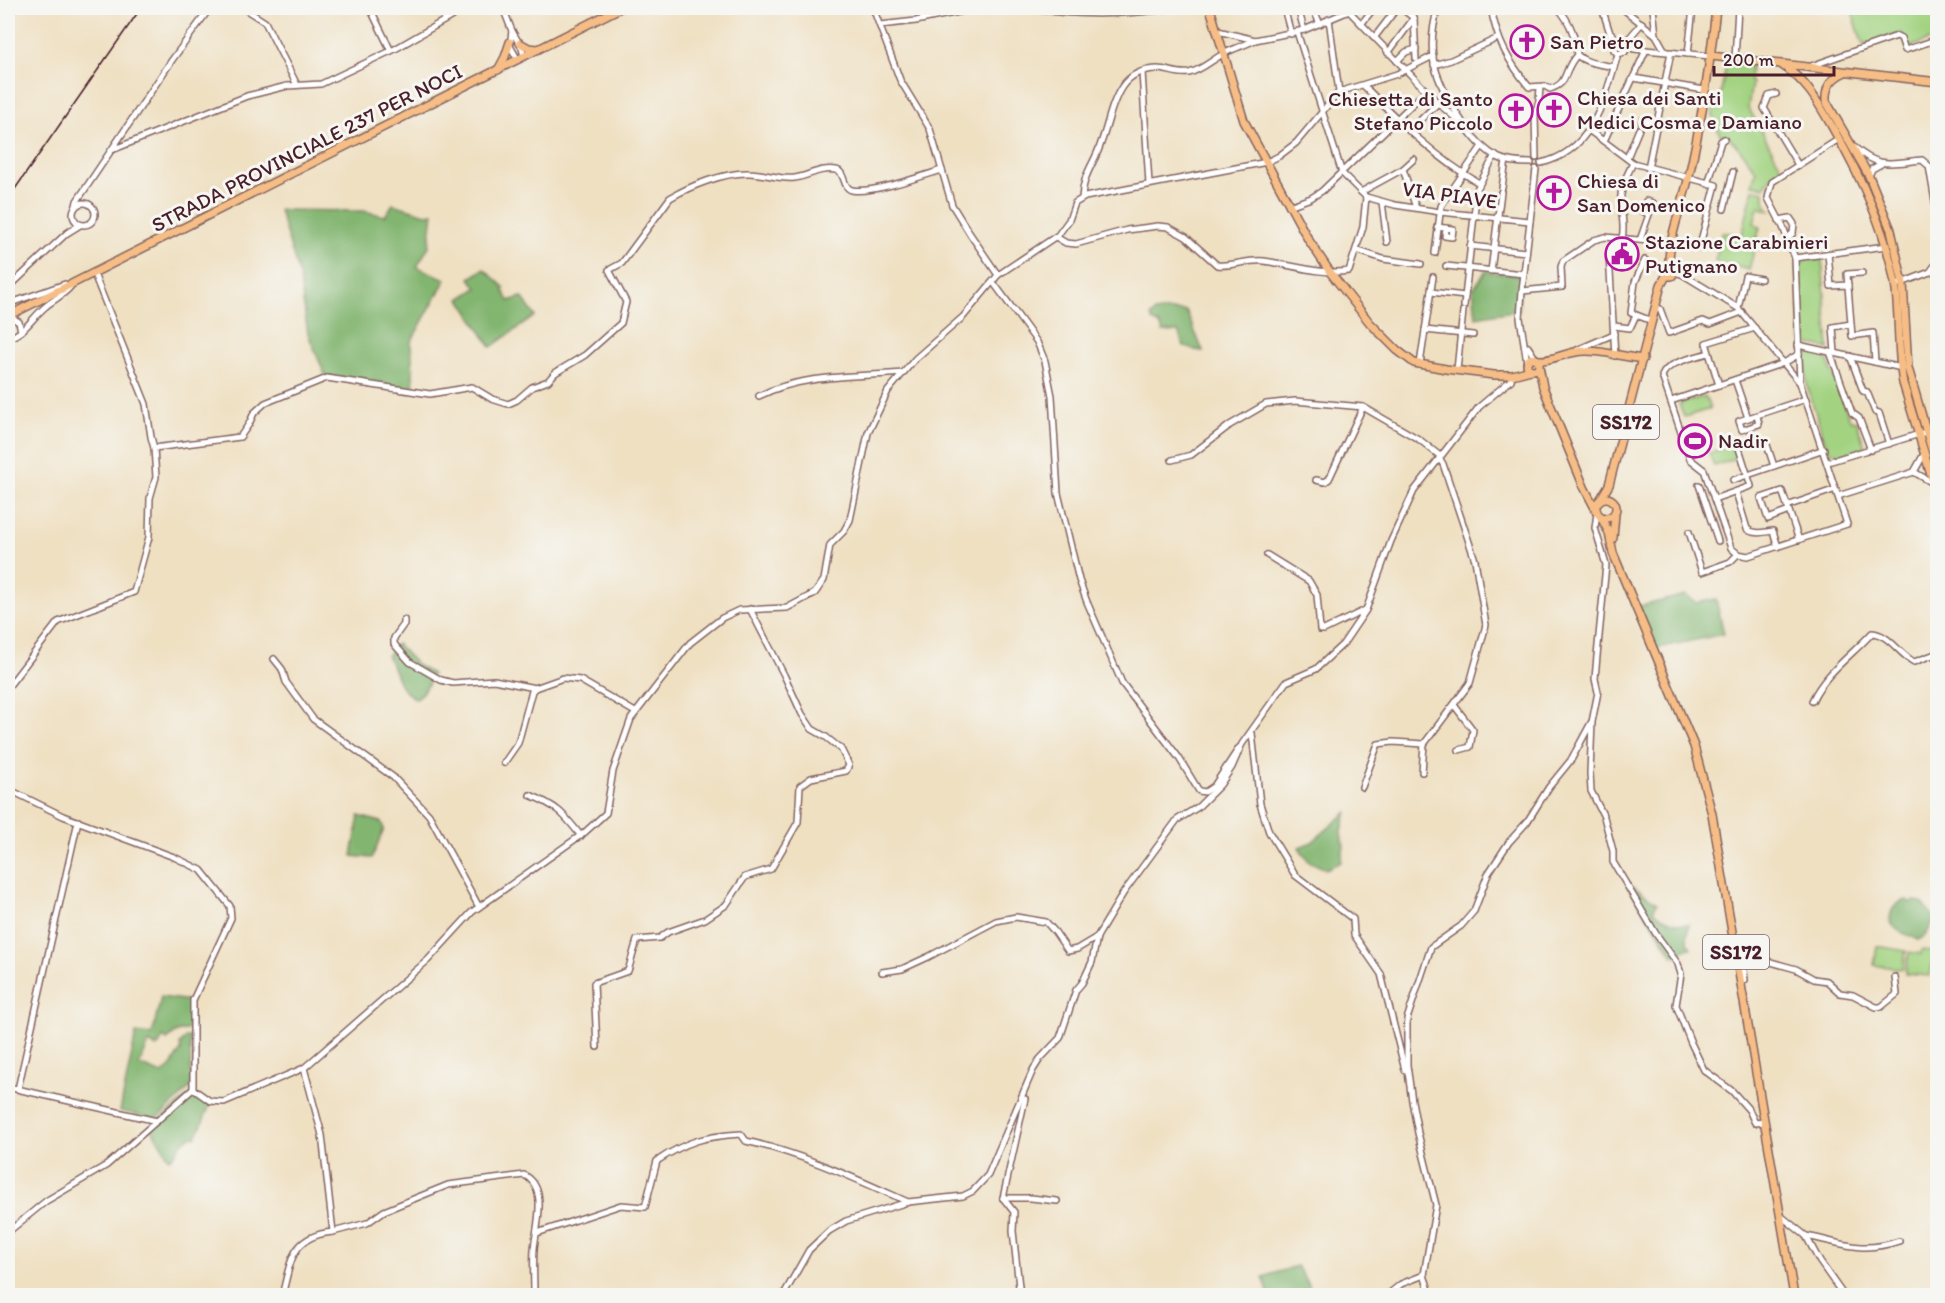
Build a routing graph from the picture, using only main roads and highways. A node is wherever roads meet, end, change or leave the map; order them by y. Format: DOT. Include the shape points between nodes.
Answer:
graph roads {
  1 [pos="620,8"];
  2 [pos="1210,8"];
  3 [pos="1716,8"];
  4 [pos="510,42"];
  5 [pos="520,43"];
  6 [pos="538,49"];
  7 [pos="1711,56"];
  8 [pos="1782,65"];
  9 [pos="497,70"];
  10 [pos="1830,70"];
  11 [pos="1845,72"];
  12 [pos="1938,82"];
  13 [pos="1829,84"];
  14 [pos="1822,103"];
  15 [pos="1669,266"];
  16 [pos="1666,276"];
  17 [pos="8,316"];
  18 [pos="1643,359"];
  19 [pos="1533,364"];
  20 [pos="1904,368"];
  21 [pos="1922,434"];
  22 [pos="1938,471"];
  23 [pos="1583,484"];
  24 [pos="1609,484"];
  25 [pos="1601,497"];
  26 [pos="1938,498"];
  27 [pos="1613,501"];
  28 [pos="1604,516"];
  29 [pos="1613,553"];
  30 [pos="1794,1296"];
  1 -- 6 [label="main road, STRADA PROVINCIALE 237 PER NOCI"];
  2 -- 19 [label="main road" via="1244,121 1330,272 1383,338 1420,364 1515,374"];
  3 -- 7 [label="main road"];
  4 -- 9 [label="main road"];
  5 -- 6 [label="main road"];
  6 -- 9 [label="main road, STRADA PROVINCIALE 237 PER NOCI"];
  7 -- 8 [label="main road"];
  7 -- 15 [label="main road, SS172"];
  8 -- 10 [label="main road"];
  8 -- 14 [label="main road"];
  9 -- 17 [label="main road, STRADA PROVINCIALE 237 PER NOCI"];
  10 -- 11 [label="main road"];
  10 -- 13 [label="main road"];
  11 -- 12 [label="main road"];
  11 -- 13 [label="main road"];
  13 -- 14 [label="main road"];
  14 -- 20 [label="main road" via="1870,200 1886,246 1895,284"];
  14 -- 20 [label="main road" via="1869,176 1893,237 1903,283"];
  15 -- 16 [label="main road, SS172" via="1664,269"];
  15 -- 16 [label="main road" via="1674,272"];
  16 -- 18 [label="main road, SS172"];
  18 -- 19 [label="main road" via="1586,351"];
  18 -- 24 [label="main road, SS172"];
  19 -- 23 [label="main road"];
  20 -- 21 [label="main road"];
  21 -- 22 [label="main road"];
  21 -- 26 [label="main road"];
  23 -- 25 [label="main road" via="1591,494"];
  23 -- 28 [label="main road"];
  24 -- 25 [label="main road"];
  24 -- 27 [label="main road, SS172"];
  25 -- 27 [label="main road"];
  25 -- 28 [label="main road" via="1596,504"];
  27 -- 28 [label="main road" via="1617,507"];
  28 -- 29 [label="main road"];
  28 -- 29 [label="main road, SS172"];
  29 -- 30 [label="main road, SS172" via="1694,746 1712,814"];
}
